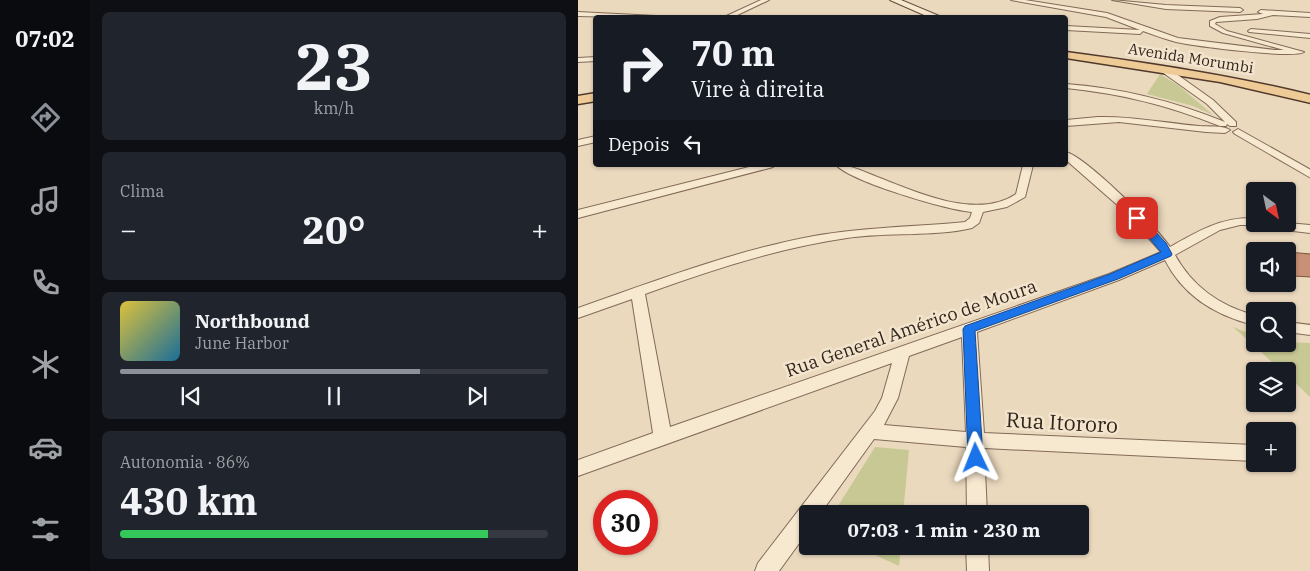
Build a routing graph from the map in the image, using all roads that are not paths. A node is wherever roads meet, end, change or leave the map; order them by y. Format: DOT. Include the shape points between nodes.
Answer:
graph roads {
  1 [pos="766,0"];
  2 [pos="894,0"];
  3 [pos="1019,0"];
  4 [pos="1109,5"];
  5 [pos="1256,7"];
  6 [pos="1271,13"];
  7 [pos="578,14"];
  8 [pos="1279,14"];
  9 [pos="598,15"];
  10 [pos="733,15"];
  11 [pos="932,15"];
  12 [pos="1310,15"];
  13 [pos="1068,28"];
  14 [pos="1148,31"];
  15 [pos="1310,36"];
  16 [pos="1068,55"];
  17 [pos="593,59"];
  18 [pos="578,60"];
  19 [pos="1165,70"];
  20 [pos="1198,75"];
  21 [pos="1184,84"];
  22 [pos="1068,86"];
  23 [pos="593,98"];
  24 [pos="1310,99"];
  25 [pos="578,100"];
  26 [pos="1068,123"];
  27 [pos="1224,127"];
  28 [pos="1236,128"];
  29 [pos="593,140"];
  30 [pos="578,143"];
  31 [pos="1068,157"];
  32 [pos="761,167"];
  33 [pos="845,167"];
  34 [pos="1028,167"];
  35 [pos="1310,175"];
  36 [pos="978,209"];
  37 [pos="578,214"];
  38 [pos="1246,223"];
  39 [pos="1296,227"];
  40 [pos="1310,229"];
  41 [pos="1167,254"];
  42 [pos="638,292"];
  43 [pos="578,313"];
  44 [pos="1246,317"];
  45 [pos="1296,328"];
  46 [pos="969,329"];
  47 [pos="1310,330"];
  48 [pos="902,352"];
  49 [pos="868,432"];
  50 [pos="663,438"];
  51 [pos="975,440"];
  52 [pos="1246,453"];
  53 [pos="578,468"];
  54 [pos="977,505"];
  55 [pos="977,555"];
  56 [pos="766,571"];
  57 [pos="978,571"];
  1 -- 10 [label="street"];
  2 -- 11 [label="street"];
  3 -- 4 [label="street"];
  4 -- 6 [label="street"];
  4 -- 14 [label="street"];
  5 -- 8 [label="street"];
  6 -- 8 [label="street"];
  6 -- 14 [label="street" via="1256,18 1219,19 1212,25 1225,32 1300,52 1282,53 1190,42"];
  7 -- 9 [label="street"];
  8 -- 12 [label="street"];
  8 -- 15 [label="street" via="1280,18 1274,20 1232,25 1253,32"];
  13 -- 14 [label="street"];
  16 -- 19 [label="main road, Avenida Morumbi"];
  17 -- 18 [label="street"];
  19 -- 20 [label="main road, Avenida Morumbi"];
  19 -- 21 [label="street"];
  20 -- 21 [label="street"];
  20 -- 24 [label="main road, Avenida Morumbi"];
  21 -- 28 [label="street" via="1210,102"];
  22 -- 27 [label="street" via="1145,96"];
  23 -- 25 [label="main road"];
  26 -- 27 [label="street" via="1120,119 1201,129"];
  27 -- 28 [label="street"];
  28 -- 35 [label="street"];
  29 -- 30 [label="street"];
  31 -- 41 [label="street" via="1127,207"];
  32 -- 37 [label="street"];
  33 -- 36 [label="street" via="914,194"];
  34 -- 36 [label="street" via="1021,195 1000,206"];
  36 -- 42 [label="street" via="978,218 968,225 879,230 797,243 731,260"];
  38 -- 41 [label="street, Rua General Américo de Moura" via="1210,228"];
  39 -- 40 [label="street"];
  41 -- 44 [label="street" via="1180,275 1203,296 1220,308"];
  41 -- 46 [label="street, Rua General Américo de Moura"];
  42 -- 43 [label="street"];
  42 -- 50 [label="street"];
  45 -- 47 [label="street"];
  46 -- 48 [label="street, Rua General Américo de Moura"];
  46 -- 51 [label="street"];
  48 -- 49 [label="street" via="890,398"];
  48 -- 50 [label="street, Rua General Américo de Moura"];
  49 -- 51 [label="street, Rua Itororo"];
  49 -- 56 [label="street"];
  50 -- 53 [label="street, Rua General Américo de Moura"];
  51 -- 52 [label="street, Rua Itororo"];
  51 -- 54 [label="street"];
  55 -- 57 [label="street"];
}
